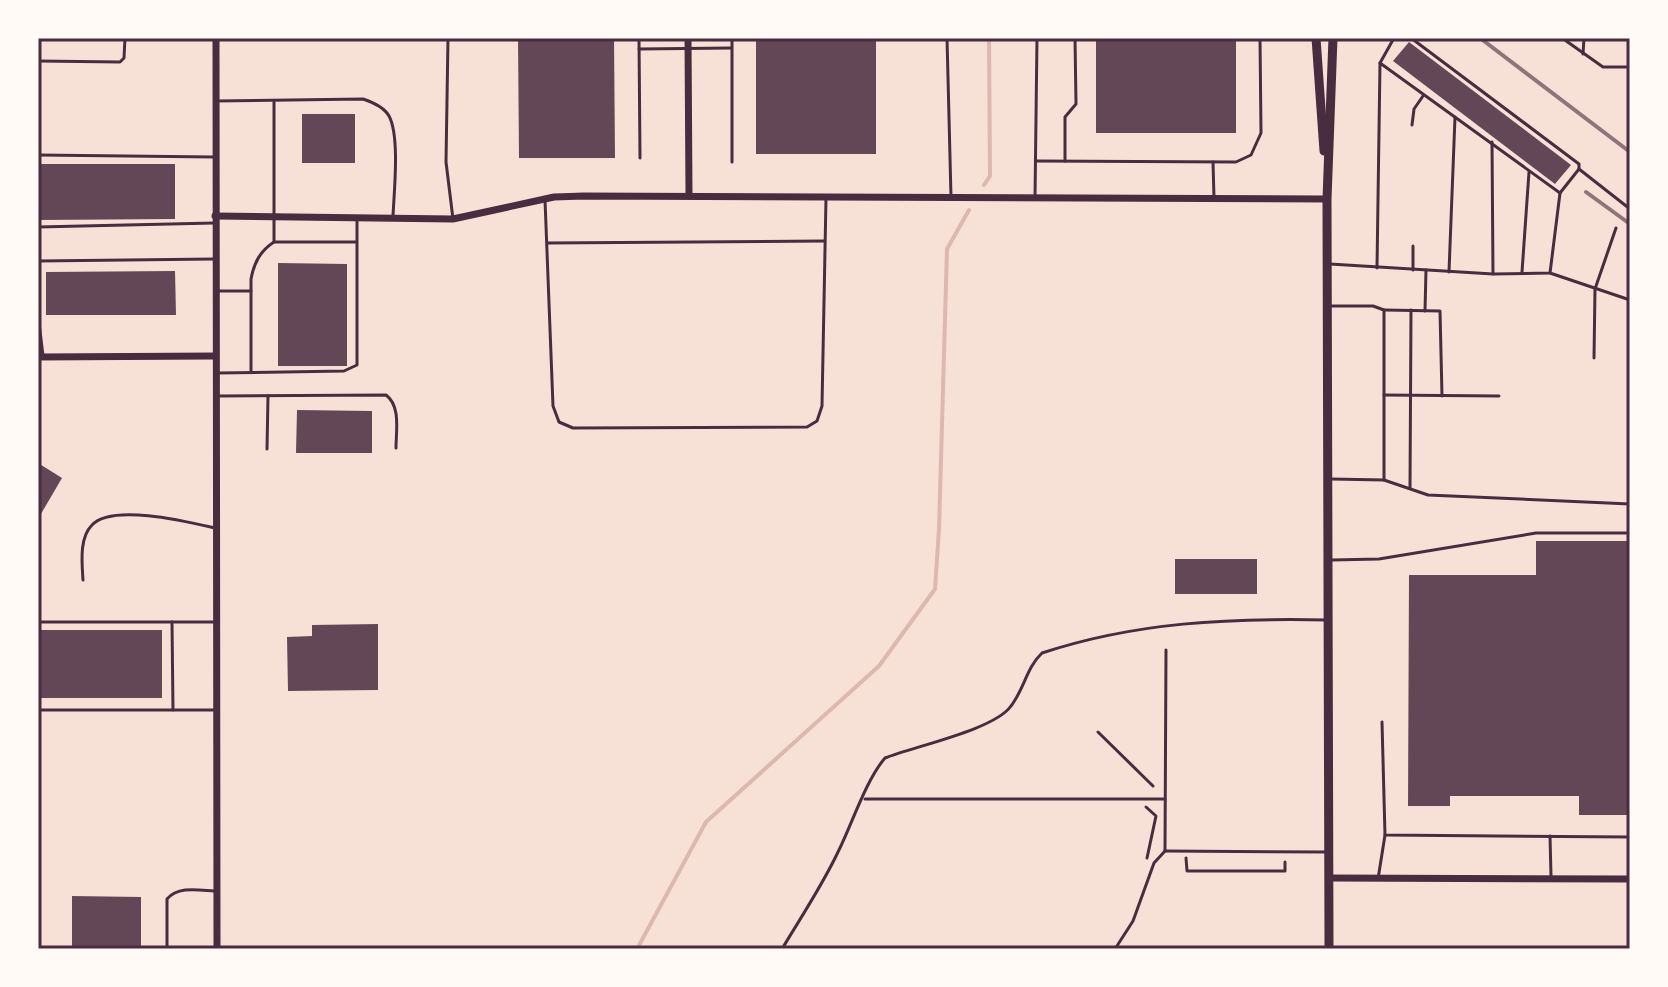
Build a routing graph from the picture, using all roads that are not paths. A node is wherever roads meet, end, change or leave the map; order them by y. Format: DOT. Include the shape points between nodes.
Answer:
graph roads {
  1 [pos="125,38"];
  2 [pos="216,38"];
  3 [pos="448,38"];
  4 [pos="639,38"];
  5 [pos="732,38"];
  6 [pos="947,38"];
  7 [pos="1037,38"];
  8 [pos="1075,38"];
  9 [pos="1260,38"];
  10 [pos="1316,38"];
  11 [pos="1333,38"];
  12 [pos="1394,38"];
  13 [pos="1411,38"];
  14 [pos="1562,38"];
  15 [pos="1584,38"];
  16 [pos="688,43"];
  17 [pos="732,48"];
  18 [pos="639,49"];
  19 [pos="1583,55"];
  20 [pos="38,61"];
  21 [pos="1380,63"];
  22 [pos="1630,67"];
  23 [pos="1424,94"];
  24 [pos="274,100"];
  25 [pos="216,101"];
  26 [pos="1455,117"];
  27 [pos="1412,125"];
  28 [pos="1492,142"];
  29 [pos="38,155"];
  30 [pos="215,157"];
  31 [pos="640,158"];
  32 [pos="1036,161"];
  33 [pos="1065,161"];
  34 [pos="732,162"];
  35 [pos="1213,162"];
  36 [pos="1579,169"];
  37 [pos="1529,172"];
  38 [pos="1560,193"];
  39 [pos="689,196"];
  40 [pos="826,197"];
  41 [pos="951,197"];
  42 [pos="1035,198"];
  43 [pos="1214,198"];
  44 [pos="1327,199"];
  45 [pos="545,200"];
  46 [pos="1630,209"];
  47 [pos="274,217"];
  48 [pos="357,219"];
  49 [pos="393,219"];
  50 [pos="453,219"];
  51 [pos="215,220"];
  52 [pos="38,227"];
  53 [pos="1616,228"];
  54 [pos="825,241"];
  55 [pos="274,242"];
  56 [pos="357,242"];
  57 [pos="548,243"];
  58 [pos="1413,246"];
  59 [pos="215,259"];
  60 [pos="38,261"];
  61 [pos="1327,264"];
  62 [pos="1377,268"];
  63 [pos="1413,270"];
  64 [pos="1427,270"];
  65 [pos="1449,272"];
  66 [pos="1550,273"];
  67 [pos="1493,274"];
  68 [pos="1522,274"];
  69 [pos="1595,289"];
  70 [pos="215,291"];
  71 [pos="251,291"];
  72 [pos="1630,300"];
  73 [pos="1327,306"];
  74 [pos="1384,310"];
  75 [pos="1411,310"];
  76 [pos="1425,311"];
  77 [pos="38,314"];
  78 [pos="215,356"];
  79 [pos="40,357"];
  80 [pos="1594,358"];
  81 [pos="251,372"];
  82 [pos="215,373"];
  83 [pos="1384,395"];
  84 [pos="1410,395"];
  85 [pos="215,396"];
  86 [pos="268,396"];
  87 [pos="1442,396"];
  88 [pos="1499,396"];
  89 [pos="396,448"];
  90 [pos="267,449"];
  91 [pos="1327,479"];
  92 [pos="1384,480"];
  93 [pos="1410,488"];
  94 [pos="1630,504"];
  95 [pos="215,528"];
  96 [pos="1630,533"];
  97 [pos="1327,560"];
  98 [pos="83,580"];
  99 [pos="1327,620"];
  100 [pos="38,622"];
  101 [pos="172,622"];
  102 [pos="216,622"];
  103 [pos="1166,650"];
  104 [pos="38,710"];
  105 [pos="173,710"];
  106 [pos="216,710"];
  107 [pos="1382,722"];
  108 [pos="864,799"];
  109 [pos="1165,799"];
  110 [pos="1385,835"];
  111 [pos="1550,836"];
  112 [pos="1630,837"];
  113 [pos="1165,851"];
  114 [pos="1329,852"];
  115 [pos="1329,878"];
  116 [pos="1378,879"];
  117 [pos="1551,879"];
  118 [pos="1630,879"];
  119 [pos="217,891"];
  120 [pos="167,949"];
  121 [pos="217,949"];
  122 [pos="782,949"];
  123 [pos="1115,949"];
  124 [pos="1329,949"];
  1 -- 20 [label="lane" via="120,62"];
  2 -- 25 [label="street"];
  3 -- 50 [label="lane" via="446,162"];
  4 -- 18 [label="lane"];
  5 -- 17 [label="lane"];
  6 -- 41 [label="lane"];
  7 -- 32 [label="lane"];
  8 -- 33 [label="lane" via="1076,104 1065,117"];
  9 -- 35 [label="lane" via="1258,144 1251,155 1236,162"];
  10 -- 44 [label="street"];
  11 -- 44 [label="street"];
  12 -- 21 [label="lane"];
  13 -- 36 [label="lane"];
  14 -- 19 [label="lane"];
  15 -- 19 [label="lane"];
  16 -- 17 [label="lane"];
  16 -- 18 [label="lane"];
  16 -- 39 [label="street"];
  17 -- 34 [label="lane"];
  18 -- 31 [label="lane"];
  19 -- 22 [label="lane" via="1603,67"];
  21 -- 23 [label="lane"];
  21 -- 62 [label="lane"];
  23 -- 26 [label="lane"];
  23 -- 27 [label="lane"];
  24 -- 25 [label="lane"];
  24 -- 47 [label="lane"];
  24 -- 49 [label="lane" via="363,99 389,115 395,143"];
  25 -- 30 [label="street"];
  26 -- 28 [label="lane"];
  26 -- 65 [label="lane"];
  28 -- 37 [label="lane"];
  28 -- 67 [label="lane"];
  29 -- 30 [label="lane"];
  30 -- 51 [label="street"];
  32 -- 33 [label="lane"];
  32 -- 42 [label="lane"];
  33 -- 35 [label="lane"];
  35 -- 43 [label="lane"];
  36 -- 38 [label="lane"];
  36 -- 46 [label="lane"];
  37 -- 38 [label="lane"];
  37 -- 68 [label="lane"];
  38 -- 66 [label="lane"];
  39 -- 40 [label="street"];
  39 -- 45 [label="street"];
  40 -- 41 [label="street"];
  40 -- 54 [label="lane"];
  41 -- 42 [label="street"];
  42 -- 43 [label="street"];
  43 -- 44 [label="street"];
  44 -- 61 [label="street"];
  45 -- 50 [label="street"];
  45 -- 57 [label="lane"];
  47 -- 48 [label="street"];
  47 -- 51 [label="street"];
  47 -- 55 [label="lane"];
  48 -- 49 [label="street"];
  48 -- 56 [label="lane"];
  49 -- 50 [label="street"];
  51 -- 52 [label="lane"];
  51 -- 59 [label="street"];
  53 -- 69 [label="lane"];
  54 -- 57 [label="lane"];
  54 -- 57 [label="lane" via="822,406 817,421 807,427 573,428 559,422 553,406"];
  55 -- 56 [label="lane"];
  55 -- 71 [label="lane" via="253,266"];
  56 -- 81 [label="lane" via="357,365 344,371"];
  58 -- 63 [label="lane"];
  59 -- 60 [label="lane"];
  59 -- 70 [label="street"];
  61 -- 62 [label="lane"];
  61 -- 73 [label="street"];
  62 -- 63 [label="lane"];
  63 -- 64 [label="lane"];
  64 -- 65 [label="lane"];
  64 -- 76 [label="lane"];
  65 -- 67 [label="lane"];
  66 -- 68 [label="lane"];
  66 -- 69 [label="lane"];
  67 -- 68 [label="lane"];
  69 -- 72 [label="lane"];
  69 -- 80 [label="lane"];
  70 -- 71 [label="lane"];
  70 -- 78 [label="street"];
  71 -- 81 [label="lane"];
  73 -- 74 [label="lane"];
  73 -- 91 [label="street"];
  74 -- 75 [label="lane"];
  74 -- 83 [label="lane"];
  75 -- 76 [label="lane"];
  75 -- 84 [label="lane"];
  76 -- 87 [label="lane" via="1440,311"];
  77 -- 79 [label="lane"];
  78 -- 79 [label="street"];
  78 -- 82 [label="street"];
  81 -- 82 [label="lane"];
  82 -- 85 [label="street"];
  83 -- 84 [label="lane"];
  83 -- 92 [label="lane"];
  84 -- 87 [label="lane"];
  84 -- 93 [label="lane"];
  85 -- 86 [label="lane"];
  85 -- 95 [label="street"];
  86 -- 89 [label="lane" via="386,395 395,409"];
  86 -- 90 [label="lane"];
  87 -- 88 [label="lane"];
  91 -- 92 [label="lane"];
  91 -- 97 [label="street"];
  92 -- 93 [label="lane"];
  93 -- 94 [label="lane" via="1428,495"];
  95 -- 98 [label="lane" via="164,517 104,517 86,534"];
  95 -- 102 [label="street"];
  96 -- 97 [label="lane" via="1536,533 1379,559"];
  97 -- 99 [label="street"];
  99 -- 108 [label="lane" via="1254,618 1117,631 1042,653 1010,709 990,723 885,758 873,771"];
  99 -- 114 [label="street"];
  100 -- 101 [label="lane"];
  101 -- 102 [label="lane"];
  101 -- 105 [label="lane"];
  102 -- 106 [label="street"];
  103 -- 109 [label="lane"];
  104 -- 105 [label="lane"];
  105 -- 106 [label="lane"];
  106 -- 119 [label="street"];
  107 -- 110 [label="lane"];
  108 -- 109 [label="lane"];
  108 -- 122 [label="lane"];
  109 -- 113 [label="lane"];
  110 -- 111 [label="lane"];
  110 -- 116 [label="lane"];
  111 -- 112 [label="lane"];
  111 -- 117 [label="lane"];
  113 -- 114 [label="lane"];
  113 -- 123 [label="lane" via="1154,863 1133,921"];
  114 -- 115 [label="street"];
  115 -- 116 [label="street"];
  115 -- 124 [label="street"];
  116 -- 117 [label="street"];
  117 -- 118 [label="street"];
  119 -- 120 [label="lane" via="180,890 169,895"];
  119 -- 121 [label="street"];
}
